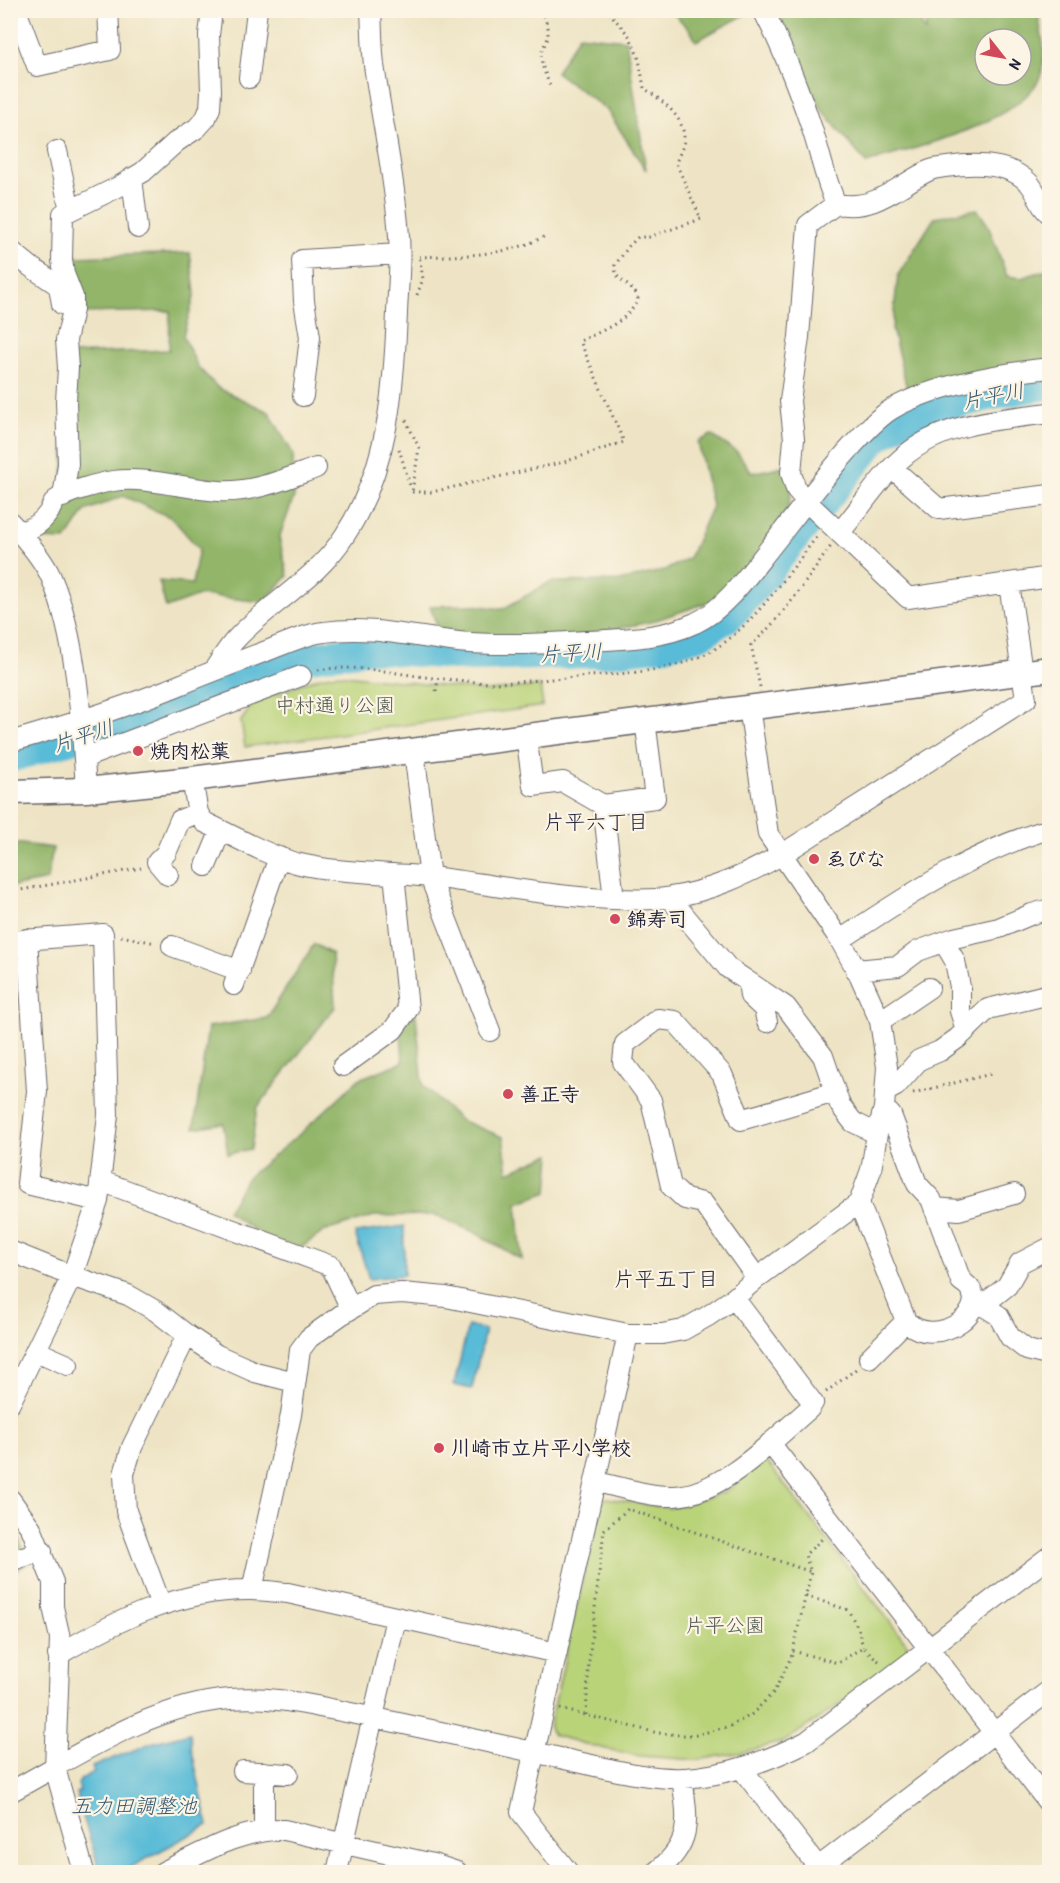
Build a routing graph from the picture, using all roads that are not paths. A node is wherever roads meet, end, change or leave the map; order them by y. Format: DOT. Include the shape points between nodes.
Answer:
graph roads {
  1 [pos="16,10"];
  2 [pos="108,10"];
  3 [pos="212,10"];
  4 [pos="257,10"];
  5 [pos="371,10"];
  6 [pos="764,10"];
  7 [pos="249,78"];
  8 [pos="57,151"];
  9 [pos="138,175"];
  10 [pos="836,204"];
  11 [pos="70,210"];
  12 [pos="1050,214"];
  13 [pos="138,228"];
  14 [pos="10,250"];
  15 [pos="399,254"];
  16 [pos="73,310"];
  17 [pos="1050,368"];
  18 [pos="303,396"];
  19 [pos="1050,412"];
  20 [pos="316,468"];
  21 [pos="892,468"];
  22 [pos="1050,495"];
  23 [pos="63,497"];
  24 [pos="808,503"];
  25 [pos="15,527"];
  26 [pos="840,532"];
  27 [pos="1050,577"];
  28 [pos="1009,584"];
  29 [pos="1050,669"];
  30 [pos="213,671"];
  31 [pos="1021,673"];
  32 [pos="301,676"];
  33 [pos="749,707"];
  34 [pos="645,720"];
  35 [pos="526,735"];
  36 [pos="82,741"];
  37 [pos="10,742"];
  38 [pos="414,751"];
  39 [pos="192,779"];
  40 [pos="86,790"];
  41 [pos="10,792"];
  42 [pos="603,805"];
  43 [pos="198,813"];
  44 [pos="1050,829"];
  45 [pos="221,830"];
  46 [pos="781,855"];
  47 [pos="279,857"];
  48 [pos="206,866"];
  49 [pos="162,869"];
  50 [pos="394,874"];
  51 [pos="430,877"];
  52 [pos="670,898"];
  53 [pos="614,899"];
  54 [pos="1050,909"];
  55 [pos="19,940"];
  56 [pos="840,940"];
  57 [pos="944,942"];
  58 [pos="173,946"];
  59 [pos="856,970"];
  60 [pos="748,982"];
  61 [pos="929,988"];
  62 [pos="1050,994"];
  63 [pos="880,1021"];
  64 [pos="767,1022"];
  65 [pos="966,1030"];
  66 [pos="490,1031"];
  67 [pos="343,1066"];
  68 [pos="836,1092"];
  69 [pos="885,1100"];
  70 [pos="877,1134"];
  71 [pos="99,1191"];
  72 [pos="1014,1194"];
  73 [pos="859,1203"];
  74 [pos="934,1208"];
  75 [pos="1049,1248"];
  76 [pos="10,1251"];
  77 [pos="72,1276"];
  78 [pos="757,1278"];
  79 [pos="734,1298"];
  80 [pos="979,1303"];
  81 [pos="351,1309"];
  82 [pos="906,1321"];
  83 [pos="628,1334"];
  84 [pos="187,1335"];
  85 [pos="36,1351"];
  86 [pos="1050,1354"];
  87 [pos="869,1358"];
  88 [pos="68,1365"];
  89 [pos="295,1382"];
  90 [pos="10,1403"];
  91 [pos="770,1443"];
  92 [pos="596,1482"];
  93 [pos="10,1499"];
  94 [pos="42,1551"];
  95 [pos="1050,1556"];
  96 [pos="10,1561"];
  97 [pos="252,1590"];
  98 [pos="161,1605"];
  99 [pos="396,1618"];
  100 [pos="928,1649"];
  101 [pos="556,1653"];
  102 [pos="58,1655"];
  103 [pos="1050,1690"];
  104 [pos="372,1717"];
  105 [pos="994,1732"];
  106 [pos="533,1752"];
  107 [pos="55,1768"];
  108 [pos="742,1769"];
  109 [pos="243,1771"];
  110 [pos="264,1772"];
  111 [pos="288,1774"];
  112 [pos="682,1778"];
  113 [pos="10,1792"];
  114 [pos="1050,1804"];
  115 [pos="264,1830"];
  116 [pos="343,1844"];
  117 [pos="817,1871"];
  118 [pos="84,1872"];
  119 [pos="163,1872"];
  120 [pos="337,1872"];
  121 [pos="457,1872"];
  122 [pos="568,1872"];
  123 [pos="656,1872"];
  1 -- 2 [label="street" via="37,66 110,50"];
  3 -- 9 [label="street" via="211,91 206,118"];
  4 -- 7 [label="street"];
  5 -- 15 [label="street"];
  6 -- 10 [label="street" via="807,115 825,180"];
  8 -- 11 [label="street"];
  9 -- 11 [label="street"];
  9 -- 13 [label="street"];
  10 -- 12 [label="street" via="865,205 931,169 973,163 1006,169 1029,183"];
  10 -- 24 [label="street" via="807,225 790,401 794,439 791,473 796,489"];
  11 -- 16 [label="street" via="63,214 62,260"];
  14 -- 16 [label="street" via="59,286 62,304"];
  15 -- 18 [label="street" via="302,260 310,337"];
  15 -- 30 [label="street" via="387,431 362,508 344,538 290,593 236,639"];
  16 -- 23 [label="street" via="66,340 68,464"];
  17 -- 24 [label="street" via="986,377 921,396 891,410 831,469"];
  19 -- 21 [label="street" via="955,428 904,456"];
  20 -- 23 [label="street" via="249,489 220,491 114,481"];
  21 -- 22 [label="street" via="939,509"];
  21 -- 26 [label="street"];
  23 -- 25 [label="street" via="34,527"];
  24 -- 26 [label="street"];
  24 -- 30 [label="street" via="729,595 697,622 672,631 632,638 493,644 353,629 321,632"];
  25 -- 36 [label="street" via="50,576 66,620"];
  26 -- 28 [label="street" via="908,597"];
  27 -- 28 [label="street"];
  28 -- 31 [label="street"];
  29 -- 31 [label="main road"];
  30 -- 36 [label="street"];
  31 -- 33 [label="main road"];
  31 -- 46 [label="street" via="1026,699"];
  32 -- 36 [label="street"];
  33 -- 34 [label="main road"];
  33 -- 46 [label="street" via="768,834"];
  34 -- 35 [label="main road"];
  34 -- 42 [label="street" via="655,798"];
  35 -- 38 [label="main road"];
  35 -- 42 [label="street" via="533,786 563,782"];
  36 -- 37 [label="street"];
  36 -- 40 [label="street"];
  38 -- 39 [label="main road"];
  38 -- 51 [label="street"];
  39 -- 40 [label="main road"];
  39 -- 43 [label="street"];
  40 -- 41 [label="main road"];
  42 -- 53 [label="street"];
  43 -- 45 [label="street" via="204,822"];
  43 -- 49 [label="street" via="180,820"];
  44 -- 56 [label="street" via="988,851 914,891"];
  45 -- 47 [label="street"];
  45 -- 48 [label="street"];
  46 -- 52 [label="street" via="709,889"];
  46 -- 56 [label="street"];
  47 -- 50 [label="street" via="320,867"];
  47 -- 58 [label="street" via="237,978"];
  50 -- 51 [label="street"];
  50 -- 67 [label="street" via="408,1010 393,1030"];
  51 -- 53 [label="street"];
  51 -- 66 [label="street"];
  52 -- 53 [label="street"];
  52 -- 60 [label="street" via="728,968"];
  54 -- 57 [label="street"];
  55 -- 71 [label="street" via="37,1091 27,1184"];
  55 -- 71 [label="street" via="103,934 108,1114"];
  56 -- 59 [label="street"];
  57 -- 59 [label="street" via="918,951 898,966"];
  57 -- 65 [label="street" via="955,962"];
  59 -- 63 [label="street"];
  60 -- 64 [label="street" via="750,996 764,1009"];
  60 -- 68 [label="street" via="786,1007 808,1033 823,1056"];
  61 -- 63 [label="street"];
  62 -- 65 [label="street" via="988,1009"];
  63 -- 69 [label="street" via="887,1067"];
  65 -- 69 [label="street" via="940,1051 919,1060"];
  68 -- 70 [label="street" via="853,1122"];
  68 -- 78 [label="street" via="741,1120 722,1074 675,1021 658,1019 625,1044 624,1062 651,1100 671,1186 685,1199 703,1203"];
  69 -- 70 [label="street"];
  69 -- 74 [label="street" via="917,1184 928,1194"];
  70 -- 73 [label="street" via="871,1170"];
  71 -- 77 [label="street"];
  71 -- 81 [label="street" via="331,1266"];
  72 -- 74 [label="street" via="959,1210"];
  73 -- 78 [label="street"];
  73 -- 82 [label="street"];
  74 -- 80 [label="street" via="961,1281 969,1285"];
  75 -- 80 [label="street" via="1020,1263 1007,1286"];
  76 -- 77 [label="street"];
  77 -- 84 [label="street" via="128,1295"];
  77 -- 85 [label="street"];
  78 -- 79 [label="street"];
  79 -- 83 [label="street" via="683,1330"];
  79 -- 91 [label="street" via="813,1402"];
  80 -- 82 [label="street" via="962,1323 946,1330 929,1332 913,1328"];
  80 -- 86 [label="street" via="998,1315 1010,1337 1027,1350"];
  81 -- 83 [label="street" via="374,1295 402,1293 446,1297"];
  81 -- 89 [label="street" via="309,1338 300,1350"];
  82 -- 87 [label="street"];
  83 -- 92 [label="street"];
  84 -- 89 [label="street" via="217,1355 255,1372"];
  84 -- 98 [label="street" via="132,1447 123,1474 126,1511"];
  85 -- 88 [label="street"];
  85 -- 90 [label="street"];
  89 -- 97 [label="street"];
  91 -- 92 [label="street" via="708,1489 689,1495 660,1496"];
  91 -- 100 [label="street"];
  92 -- 101 [label="street"];
  93 -- 94 [label="street"];
  94 -- 96 [label="street"];
  94 -- 102 [label="street" via="53,1582 53,1607 60,1638"];
  95 -- 100 [label="street"];
  97 -- 98 [label="street" via="225,1591"];
  97 -- 99 [label="street" via="288,1593"];
  98 -- 102 [label="street" via="88,1637"];
  99 -- 101 [label="street"];
  99 -- 104 [label="street"];
  100 -- 105 [label="street"];
  100 -- 108 [label="street" via="806,1742"];
  101 -- 106 [label="street"];
  102 -- 107 [label="street"];
  103 -- 105 [label="street"];
  104 -- 106 [label="street"];
  104 -- 107 [label="street" via="258,1697 196,1704 158,1715"];
  104 -- 116 [label="street"];
  105 -- 114 [label="street"];
  105 -- 117 [label="street"];
  106 -- 112 [label="street" via="628,1773"];
  106 -- 122 [label="street" via="521,1812"];
  107 -- 113 [label="street"];
  107 -- 118 [label="street"];
  108 -- 112 [label="street"];
  108 -- 117 [label="street"];
  109 -- 110 [label="street"];
  110 -- 111 [label="street"];
  110 -- 115 [label="street"];
  112 -- 123 [label="street" via="687,1815 685,1837 670,1861"];
  115 -- 116 [label="street" via="284,1830"];
  115 -- 119 [label="street" via="228,1840"];
  116 -- 120 [label="street"];
  116 -- 121 [label="street"];
}
